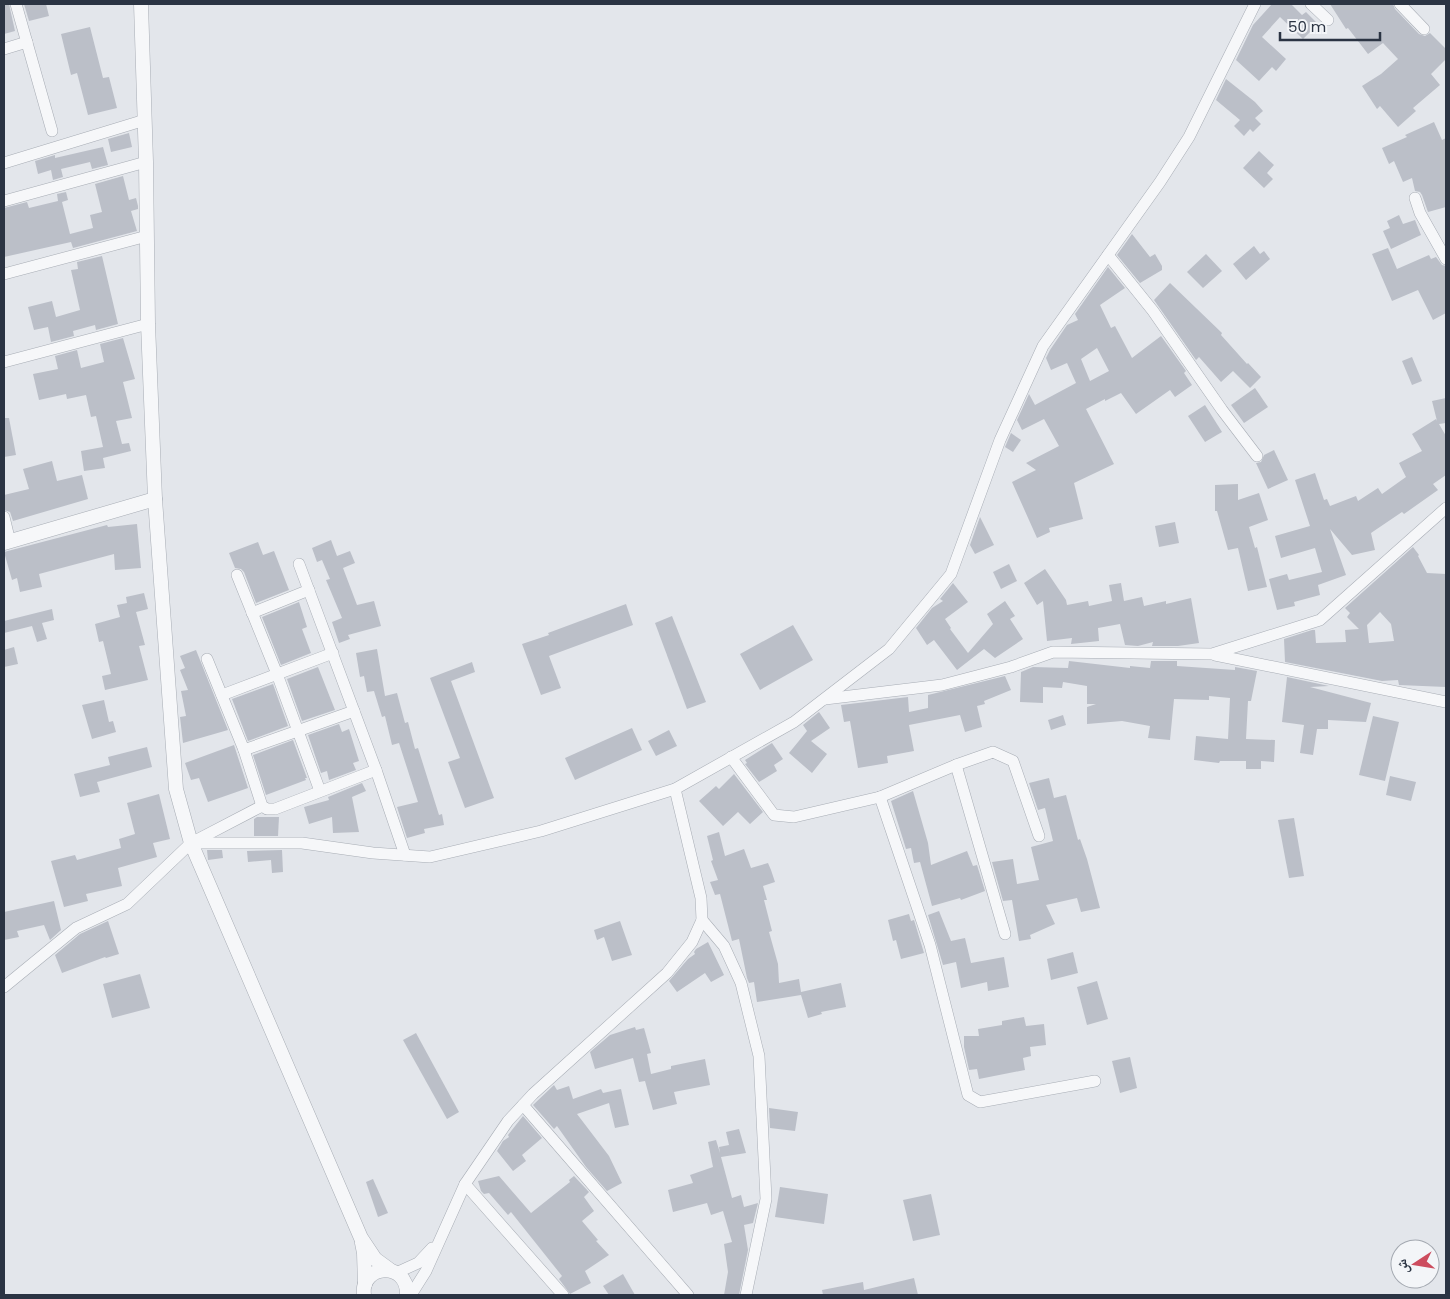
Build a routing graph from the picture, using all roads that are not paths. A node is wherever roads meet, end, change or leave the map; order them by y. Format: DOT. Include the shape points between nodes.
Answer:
graph roads {
  1 [pos="16,4"];
  2 [pos="141,4"];
  3 [pos="1255,4"];
  4 [pos="1311,4"];
  5 [pos="1400,4"];
  6 [pos="1328,20"];
  7 [pos="1424,29"];
  8 [pos="27,42"];
  9 [pos="4,50"];
  10 [pos="145,120"];
  11 [pos="52,131"];
  12 [pos="146,162"];
  13 [pos="4,163"];
  14 [pos="1415,198"];
  15 [pos="4,202"];
  16 [pos="147,236"];
  17 [pos="1108,255"];
  18 [pos="1446,259"];
  19 [pos="4,274"];
  20 [pos="148,324"];
  21 [pos="4,362"];
  22 [pos="1257,456"];
  23 [pos="155,499"];
  24 [pos="1446,508"];
  25 [pos="4,517"];
  26 [pos="7,543"];
  27 [pos="299,564"];
  28 [pos="237,575"];
  29 [pos="309,590"];
  30 [pos="252,613"];
  31 [pos="333,653"];
  32 [pos="1212,654"];
  33 [pos="207,659"];
  34 [pos="277,674"];
  35 [pos="222,695"];
  36 [pos="823,699"];
  37 [pos="1446,702"];
  38 [pos="354,711"];
  39 [pos="298,730"];
  40 [pos="244,750"];
  41 [pos="731,757"];
  42 [pos="956,765"];
  43 [pos="376,770"];
  44 [pos="675,789"];
  45 [pos="320,791"];
  46 [pos="880,797"];
  47 [pos="262,806"];
  48 [pos="1039,836"];
  49 [pos="191,843"];
  50 [pos="405,855"];
  51 [pos="702,920"];
  52 [pos="1006,934"];
  53 [pos="4,987"];
  54 [pos="1095,1080"];
  55 [pos="523,1105"];
  56 [pos="465,1184"];
  57 [pos="361,1238"];
  58 [pos="437,1243"];
  59 [pos="393,1271"];
  60 [pos="364,1289"];
  61 [pos="412,1294"];
  62 [pos="563,1295"];
  63 [pos="688,1295"];
  64 [pos="746,1295"];
  1 -- 8 [label="street"];
  2 -- 10 [label="street"];
  3 -- 17 [label="street" via="1189,137"];
  4 -- 6 [label="street"];
  5 -- 7 [label="street"];
  8 -- 9 [label="street"];
  8 -- 11 [label="street"];
  10 -- 12 [label="street"];
  10 -- 13 [label="street"];
  12 -- 15 [label="street"];
  12 -- 16 [label="street"];
  14 -- 18 [label="street"];
  16 -- 19 [label="street"];
  16 -- 20 [label="street"];
  17 -- 22 [label="street"];
  17 -- 36 [label="street" via="1043,346 1000,440 951,574 889,650"];
  20 -- 21 [label="street"];
  20 -- 23 [label="street"];
  23 -- 26 [label="street"];
  23 -- 49 [label="street" via="176,789"];
  24 -- 32 [label="street" via="1320,620"];
  25 -- 26 [label="street"];
  27 -- 29 [label="street"];
  28 -- 30 [label="street"];
  29 -- 30 [label="street"];
  29 -- 31 [label="street"];
  30 -- 34 [label="street"];
  31 -- 34 [label="street"];
  31 -- 38 [label="street"];
  32 -- 36 [label="street" via="1053,652 942,685"];
  32 -- 37 [label="street"];
  33 -- 35 [label="street"];
  34 -- 35 [label="street"];
  34 -- 39 [label="street"];
  35 -- 40 [label="street"];
  36 -- 41 [label="street" via="794,722"];
  38 -- 39 [label="street"];
  38 -- 43 [label="street"];
  39 -- 40 [label="street"];
  39 -- 45 [label="street"];
  40 -- 47 [label="street"];
  41 -- 44 [label="street"];
  41 -- 46 [label="street" via="774,815 794,817"];
  42 -- 46 [label="street"];
  42 -- 48 [label="street" via="993,752 1013,761"];
  42 -- 52 [label="street"];
  43 -- 45 [label="street"];
  43 -- 50 [label="street"];
  44 -- 50 [label="street" via="541,832 430,857"];
  44 -- 51 [label="street" via="701,898"];
  45 -- 47 [label="street" via="275,809"];
  46 -- 54 [label="street" via="930,945 968,1095 980,1102"];
  47 -- 49 [label="street"];
  49 -- 50 [label="street" via="302,843"];
  49 -- 53 [label="street" via="127,904 76,928"];
  49 -- 57 [label="street"];
  51 -- 55 [label="street" via="692,942 667,973"];
  51 -- 64 [label="street" via="724,946 741,984 759,1056 766,1199"];
  55 -- 56 [label="street"];
  55 -- 63 [label="street"];
  56 -- 58 [label="street"];
  56 -- 62 [label="street"];
  57 -- 59 [label="street" via="376,1259"];
  57 -- 60 [label="street"];
  58 -- 59 [label="street" via="418,1263"];
  58 -- 61 [label="street"];
  59 -- 60 [label="street" via="375,1272"];
  59 -- 61 [label="street" via="406,1282"];
}
